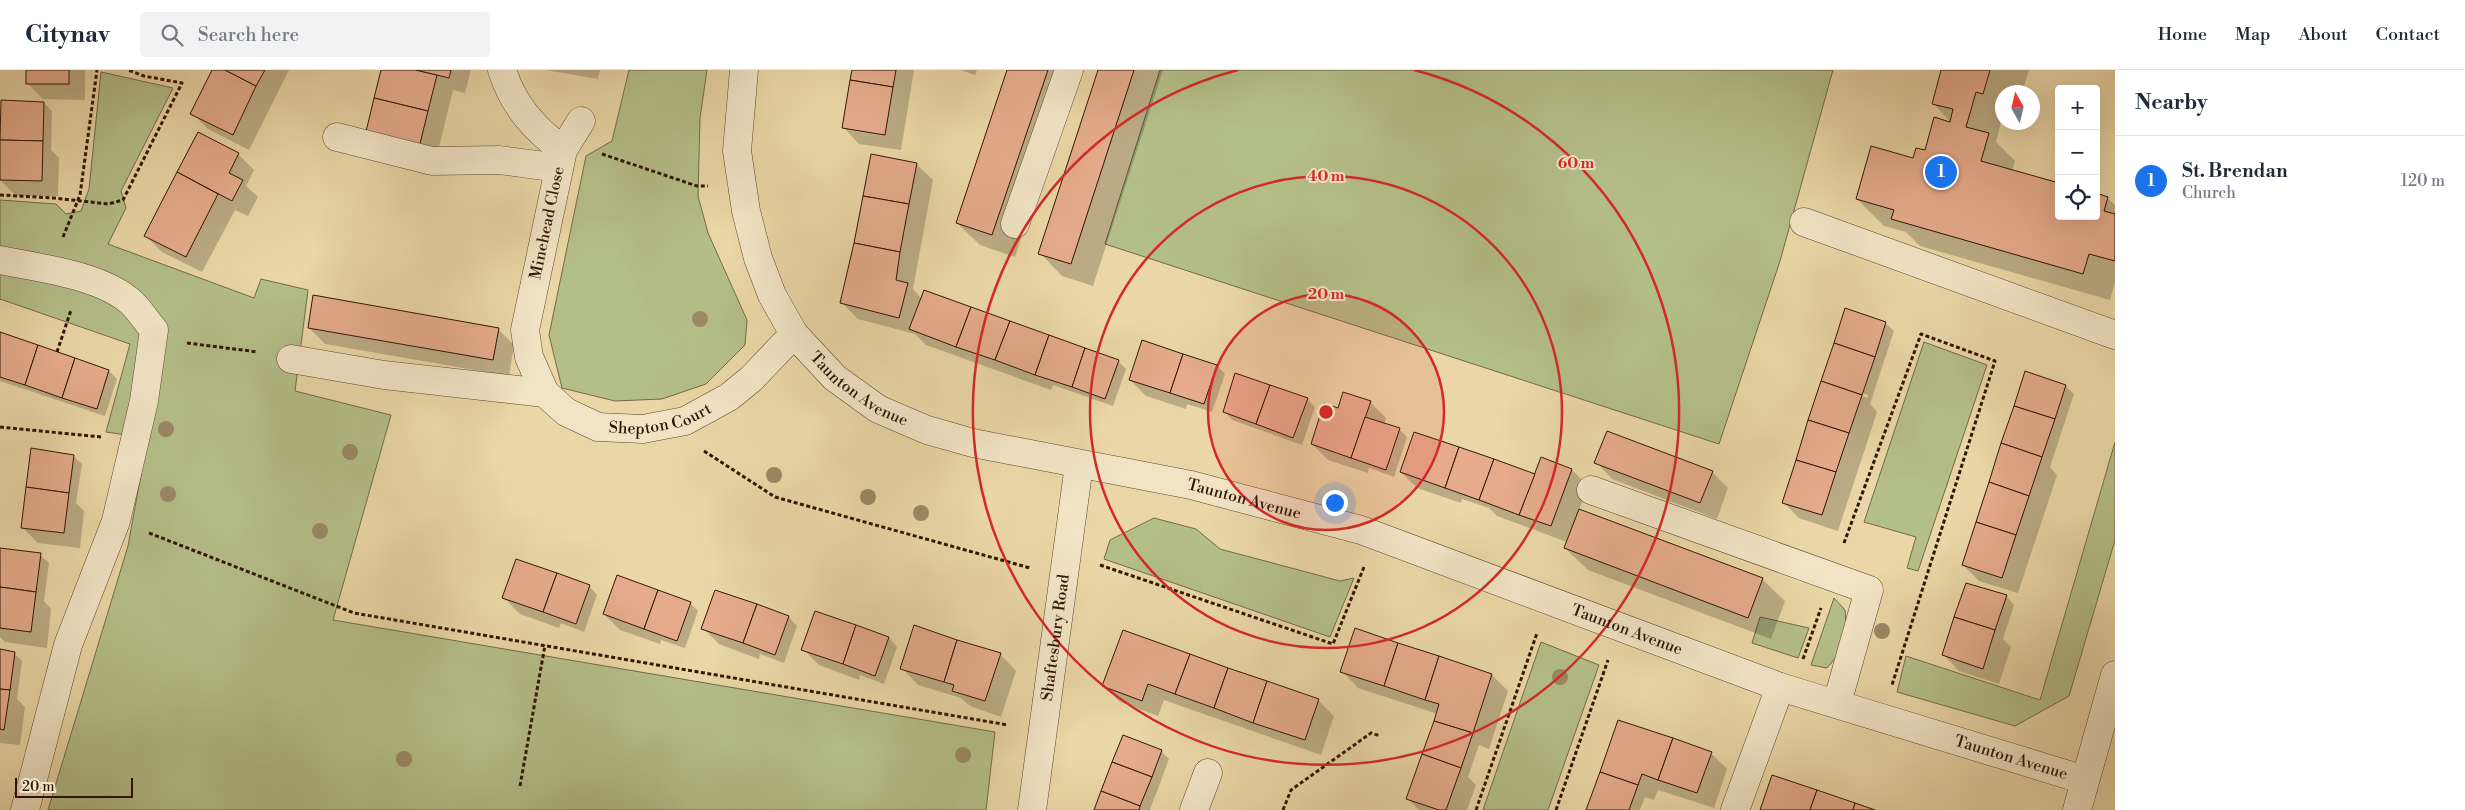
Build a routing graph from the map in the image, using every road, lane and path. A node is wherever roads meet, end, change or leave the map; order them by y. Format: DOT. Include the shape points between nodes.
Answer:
graph roads {
  1 [pos="97,70"];
  2 [pos="128,70"];
  3 [pos="502,70"];
  4 [pos="744,70"];
  5 [pos="1069,70"];
  6 [pos="337,136"];
  7 [pos="568,145"];
  8 [pos="742,185"];
  9 [pos="0,195"];
  10 [pos="78,201"];
  11 [pos="1804,222"];
  12 [pos="1015,224"];
  13 [pos="0,260"];
  14 [pos="82,279"];
  15 [pos="154,330"];
  16 [pos="525,330"];
  17 [pos="794,334"];
  18 [pos="2115,335"];
  19 [pos="58,352"];
  20 [pos="292,359"];
  21 [pos="545,392"];
  22 [pos="677,422"];
  23 [pos="0,427"];
  24 [pos="135,440"];
  25 [pos="1079,465"];
  26 [pos="1591,490"];
  27 [pos="116,521"];
  28 [pos="1376,536"];
  29 [pos="1066,566"];
  30 [pos="1832,577"];
  31 [pos="1550,599"];
  32 [pos="1620,626"];
  33 [pos="545,645"];
  34 [pos="2115,675"];
  35 [pos="1786,688"];
  36 [pos="1837,703"];
  37 [pos="1882,718"];
  38 [pos="1043,730"];
  39 [pos="1380,736"];
  40 [pos="1208,773"];
  41 [pos="2085,780"];
  42 [pos="520,786"];
  43 [pos="25,810"];
  44 [pos="1032,810"];
  45 [pos="1194,810"];
  46 [pos="1283,810"];
  47 [pos="1476,810"];
  48 [pos="1556,810"];
  49 [pos="1735,810"];
  50 [pos="2077,810"];
  1 -- 10 [label="path"];
  2 -- 10 [label="path" via="182,83 123,200 108,204"];
  3 -- 7 [label="street" via="520,110 540,133"];
  4 -- 8 [label="street, Taunton Avenue" via="737,150"];
  5 -- 12 [label="street"];
  6 -- 7 [label="street" via="432,161 499,160"];
  7 -- 8 [label="path" via="697,186"];
  7 -- 16 [label="street, Minehead Close"];
  8 -- 17 [label="street, Taunton Avenue" via="758,258 772,295"];
  9 -- 10 [label="path"];
  11 -- 18 [label="street"];
  13 -- 14 [label="street"];
  14 -- 15 [label="street" via="104,286 131,302"];
  14 -- 19 [label="path"];
  15 -- 20 [label="path" via="179,342"];
  15 -- 24 [label="street"];
  16 -- 21 [label="street, Shepton Court" via="529,357"];
  17 -- 22 [label="street, Shepton Court" via="751,380 729,397"];
  17 -- 25 [label="street, Taunton Avenue" via="835,378 878,409 927,430 974,444"];
  20 -- 21 [label="street" via="384,375"];
  21 -- 22 [label="street, Shepton Court" via="566,412 598,427 644,429"];
  22 -- 29 [label="path" via="705,451 775,497"];
  23 -- 24 [label="path"];
  24 -- 27 [label="street"];
  25 -- 28 [label="street, Taunton Avenue" via="1191,485"];
  25 -- 29 [label="street, Shaftesbury Road"];
  26 -- 30 [label="street"];
  27 -- 33 [label="path" via="354,613"];
  27 -- 43 [label="street" via="68,645"];
  28 -- 29 [label="path" via="1333,644"];
  28 -- 31 [label="street, Taunton Avenue"];
  29 -- 38 [label="street, Shaftesbury Road"];
  30 -- 35 [label="path"];
  30 -- 36 [label="street" via="1869,590"];
  30 -- 37 [label="path" via="1920,334 1994,361"];
  31 -- 32 [label="street, Taunton Avenue"];
  31 -- 47 [label="path"];
  32 -- 35 [label="street, Taunton Avenue"];
  32 -- 48 [label="path"];
  33 -- 38 [label="path"];
  33 -- 42 [label="path"];
  34 -- 41 [label="street"];
  35 -- 36 [label="street, Taunton Avenue"];
  35 -- 49 [label="street"];
  36 -- 37 [label="street, Taunton Avenue"];
  37 -- 41 [label="street, Taunton Avenue"];
  38 -- 44 [label="street, Shaftesbury Road"];
  39 -- 46 [label="path" via="1371,733 1291,790"];
  40 -- 45 [label="street"];
  41 -- 50 [label="street"];
}
